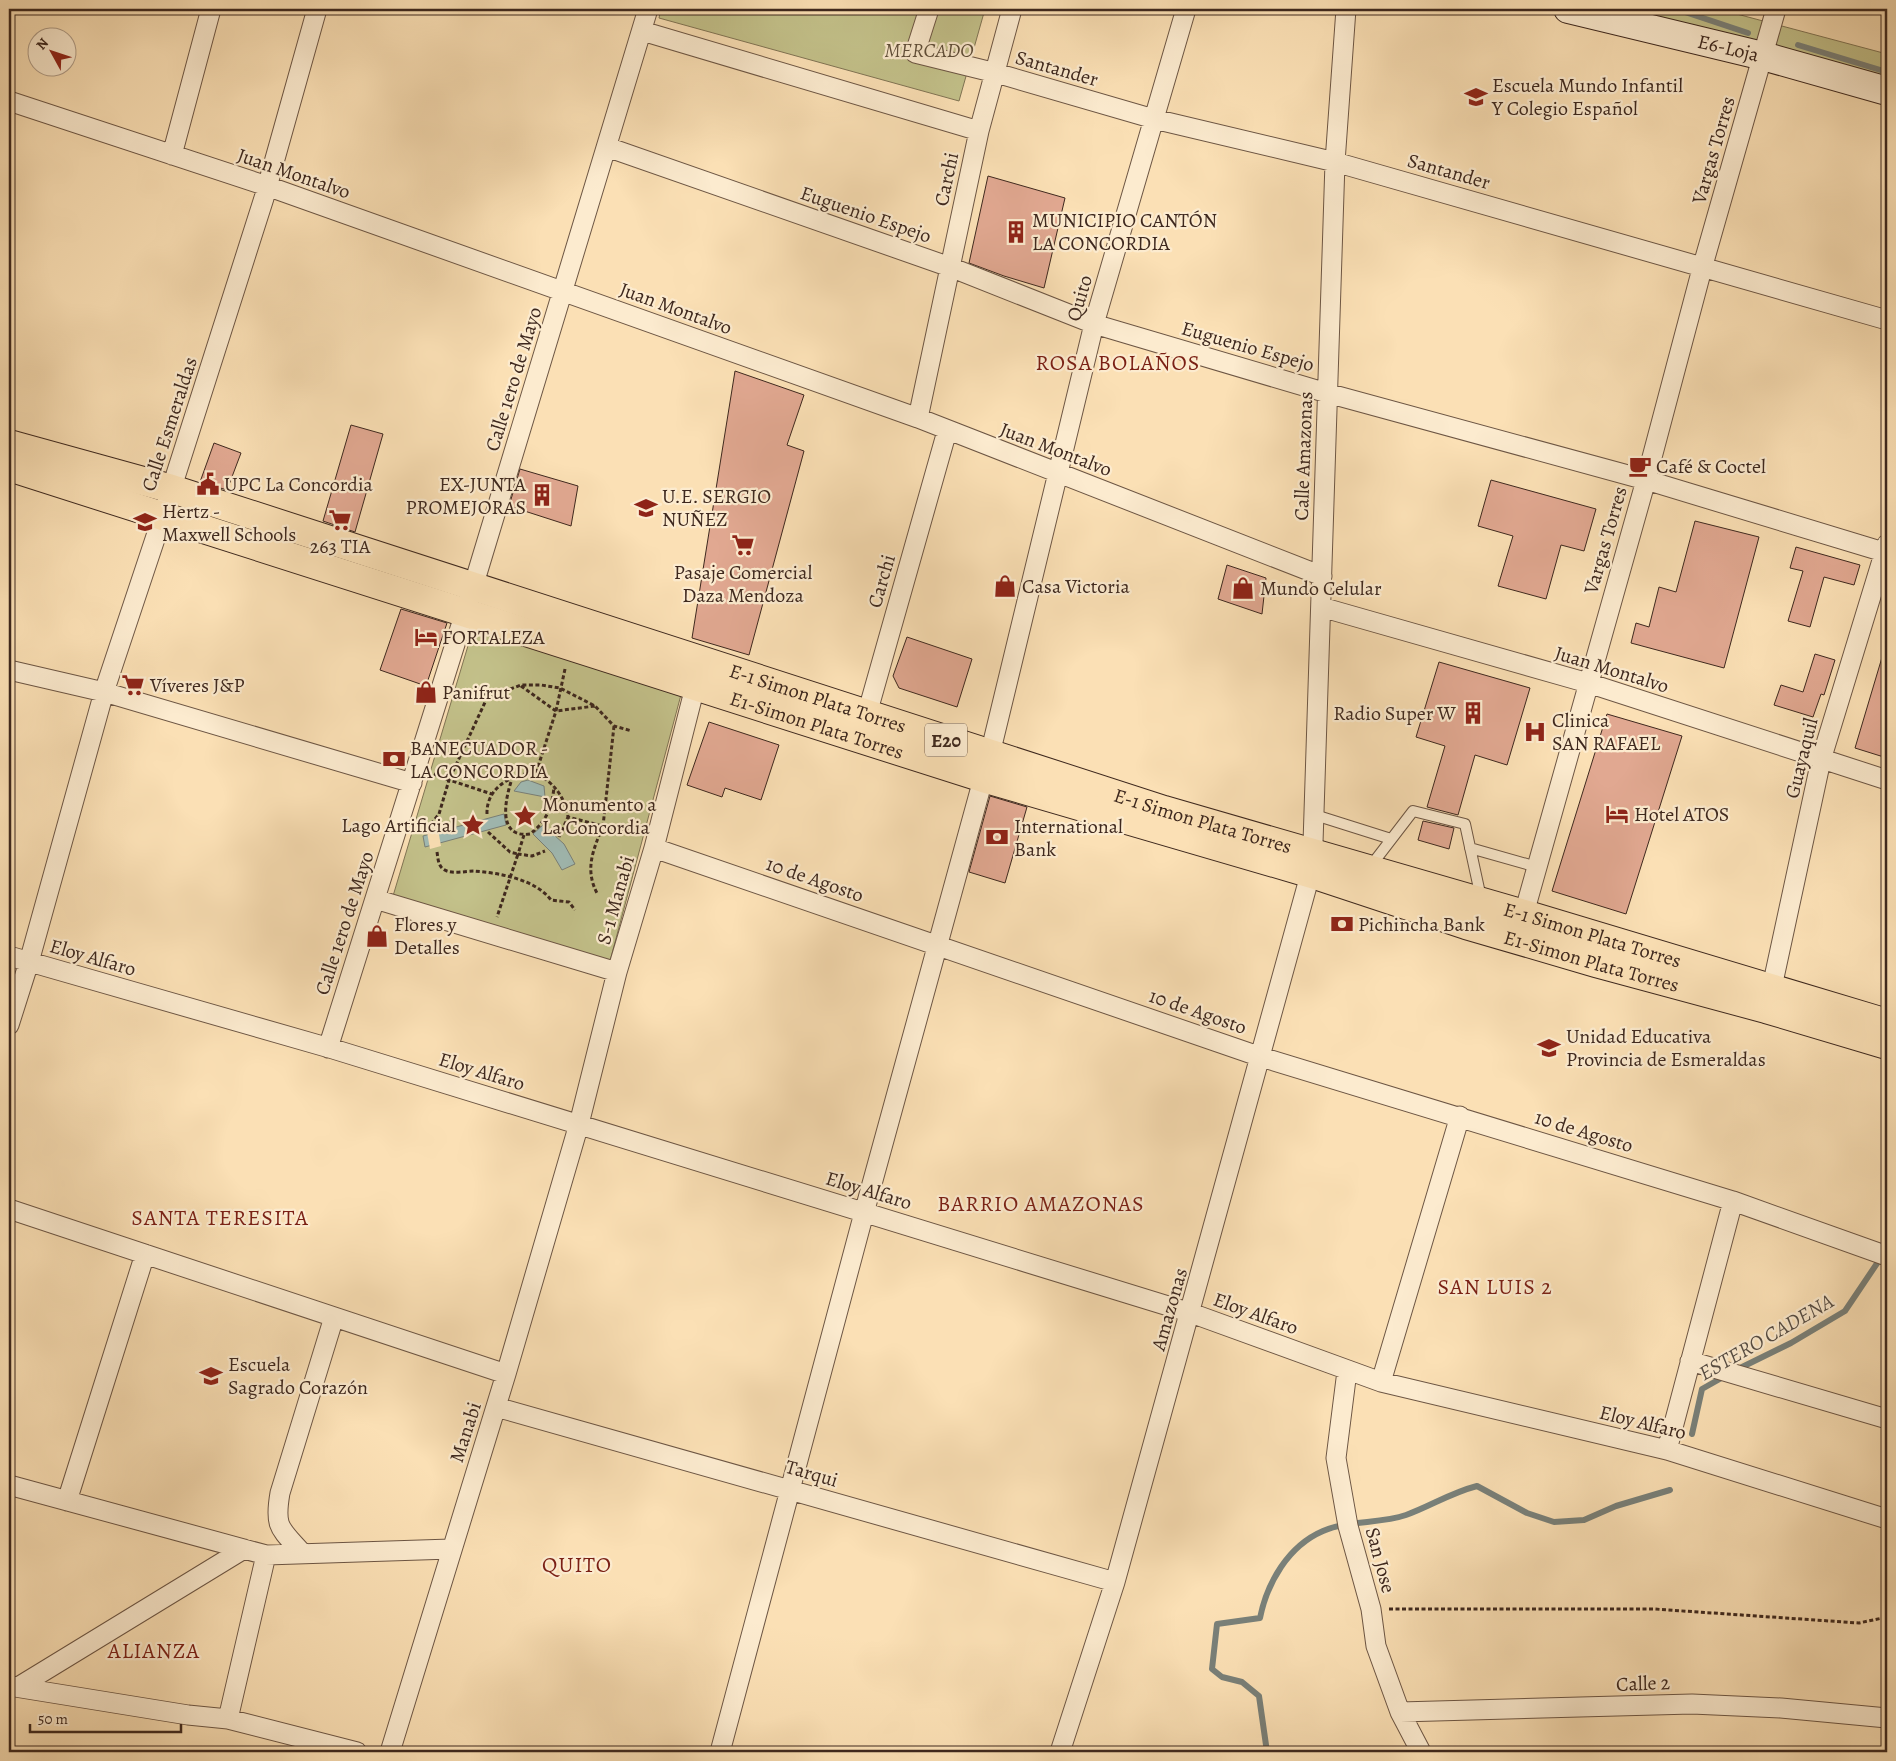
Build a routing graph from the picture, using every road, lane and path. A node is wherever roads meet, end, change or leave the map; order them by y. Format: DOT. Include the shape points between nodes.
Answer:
graph roads {
  1 [pos="211,9"];
  2 [pos="317,9"];
  3 [pos="648,9"];
  4 [pos="929,9"];
  5 [pos="1012,9"];
  6 [pos="1186,9"];
  7 [pos="1346,9"];
  8 [pos="1568,9"];
  9 [pos="1776,9"];
  10 [pos="642,31"];
  11 [pos="1763,56"];
  12 [pos="996,73"];
  13 [pos="1887,91"];
  14 [pos="9,101"];
  15 [pos="1154,120"];
  16 [pos="979,131"];
  17 [pos="607,147"];
  18 [pos="172,156"];
  19 [pos="1335,162"];
  20 [pos="267,186"];
  21 [pos="1703,265"];
  22 [pos="950,267"];
  23 [pos="563,291"];
  24 [pos="1887,320"];
  25 [pos="1094,324"];
  26 [pos="1327,393"];
  27 [pos="918,418"];
  28 [pos="947,431"];
  29 [pos="9,444"];
  30 [pos="9,467"];
  31 [pos="1057,474"];
  32 [pos="1646,480"];
  33 [pos="172,489"];
  34 [pos="163,515"];
  35 [pos="1886,550"];
  36 [pos="1322,576"];
  37 [pos="469,599"];
  38 [pos="1322,607"];
  39 [pos="571,646"];
  40 [pos="9,670"];
  41 [pos="1588,683"];
  42 [pos="521,686"];
  43 [pos="478,687"];
  44 [pos="560,688"];
  45 [pos="695,688"];
  46 [pos="104,692"];
  47 [pos="487,698"];
  48 [pos="595,706"];
  49 [pos="556,710"];
  50 [pos="867,714"];
  51 [pos="614,726"];
  52 [pos="632,731"];
  53 [pos="1821,760"];
  54 [pos="987,766"];
  55 [pos="431,773"];
  56 [pos="536,773"];
  57 [pos="513,776"];
  58 [pos="449,780"];
  59 [pos="1887,780"];
  60 [pos="412,783"];
  61 [pos="554,786"];
  62 [pos="492,794"];
  63 [pos="487,814"];
  64 [pos="1315,815"];
  65 [pos="568,817"];
  66 [pos="432,824"];
  67 [pos="603,826"];
  68 [pos="488,832"];
  69 [pos="524,835"];
  70 [pos="559,837"];
  71 [pos="1391,839"];
  72 [pos="649,841"];
  73 [pos="1470,848"];
  74 [pos="545,850"];
  75 [pos="437,852"];
  76 [pos="518,854"];
  77 [pos="1313,864"];
  78 [pos="1537,867"];
  79 [pos="1368,869"];
  80 [pos="510,878"];
  81 [pos="598,895"];
  82 [pos="375,899"];
  83 [pos="1482,902"];
  84 [pos="574,910"];
  85 [pos="1524,914"];
  86 [pos="492,934"];
  87 [pos="1517,940"];
  88 [pos="937,945"];
  89 [pos="9,956"];
  90 [pos="29,962"];
  91 [pos="618,972"];
  92 [pos="1772,987"];
  93 [pos="1887,1023"];
  94 [pos="9,1025"];
  95 [pos="1887,1045"];
  96 [pos="328,1048"];
  97 [pos="1261,1057"];
  98 [pos="1460,1116"];
  99 [pos="579,1124"];
  100 [pos="1733,1201"];
  101 [pos="9,1209"];
  102 [pos="864,1213"];
  103 [pos="146,1254"];
  104 [pos="1887,1256"];
  105 [pos="1191,1313"];
  106 [pos="334,1317"];
  107 [pos="1690,1361"];
  108 [pos="1347,1371"];
  109 [pos="506,1374"];
  110 [pos="1381,1382"];
  111 [pos="496,1407"];
  112 [pos="1887,1419"];
  113 [pos="1667,1450"];
  114 [pos="9,1485"];
  115 [pos="791,1490"];
  116 [pos="67,1501"];
  117 [pos="1887,1519"];
  118 [pos="244,1549"];
  119 [pos="451,1550"];
  120 [pos="303,1554"];
  121 [pos="266,1555"];
  122 [pos="1115,1582"];
  123 [pos="1371,1609"];
  124 [pos="1887,1617"];
  125 [pos="13,1686"];
  126 [pos="1400,1712"];
  127 [pos="1887,1718"];
  128 [pos="228,1720"];
  129 [pos="357,1752"];
  130 [pos="390,1752"];
  131 [pos="720,1752"];
  132 [pos="1060,1752"];
  133 [pos="1421,1752"];
  1 -- 18 [label="street"];
  2 -- 20 [label="street, Calle Esmeraldas"];
  3 -- 10 [label="street, Calle 1ero de Mayo"];
  4 -- 12 [label="street, Santander" via="915,53"];
  5 -- 12 [label="street, Carchi"];
  6 -- 15 [label="street, Quito"];
  7 -- 19 [label="street, Calle Amazonas"];
  8 -- 11 [label="main road, E6-Loja"];
  9 -- 11 [label="street, Vargas Torres"];
  10 -- 16 [label="street"];
  10 -- 17 [label="street, Calle 1ero de Mayo"];
  11 -- 13 [label="main road, E6-Loja"];
  11 -- 21 [label="street, Vargas Torres"];
  12 -- 15 [label="street, Santander"];
  12 -- 16 [label="street, Carchi"];
  14 -- 18 [label="street, Juan Montalvo"];
  15 -- 19 [label="street, Santander"];
  15 -- 25 [label="street, Quito"];
  16 -- 22 [label="street, Carchi"];
  17 -- 22 [label="street, Euguenio Espejo"];
  17 -- 23 [label="street, Calle 1ero de Mayo"];
  18 -- 20 [label="street, Juan Montalvo"];
  19 -- 21 [label="street, Santander"];
  19 -- 26 [label="street, Calle Amazonas"];
  20 -- 23 [label="street, Juan Montalvo"];
  20 -- 33 [label="street, Calle Esmeraldas"];
  21 -- 24 [label="street, Santander"];
  21 -- 32 [label="street, Vargas Torres"];
  22 -- 25 [label="street, Euguenio Espejo"];
  22 -- 27 [label="street, Carchi"];
  23 -- 27 [label="street, Juan Montalvo"];
  23 -- 37 [label="street, Calle 1ero de Mayo"];
  25 -- 26 [label="street, Euguenio Espejo"];
  25 -- 31 [label="street, Quito"];
  26 -- 32 [label="street, Euguenio Espejo"];
  26 -- 36 [label="street, Calle Amazonas"];
  27 -- 28 [label="street, Juan Montalvo"];
  28 -- 31 [label="street, Juan Montalvo"];
  28 -- 50 [label="street, Carchi"];
  29 -- 33 [label="highway, E-1 Simon Plata Torres / E20"];
  30 -- 34 [label="highway, E1-Simon Plata Torres / E20"];
  31 -- 36 [label="street, Juan Montalvo"];
  31 -- 54 [label="street, Quito"];
  32 -- 35 [label="street, Euguenio Espejo"];
  32 -- 41 [label="street, Vargas Torres"];
  33 -- 34 [label="street, Calle Esmeraldas"];
  33 -- 37 [label="highway, E-1 Simon Plata Torres / E20"];
  34 -- 37 [label="highway, E1-Simon Plata Torres / E20"];
  34 -- 46 [label="street, Calle Esmeraldas"];
  35 -- 53 [label="street, Guayaquil"];
  36 -- 38 [label="street, Calle Amazonas"];
  37 -- 39 [label="highway, E1-Simon Plata Torres / E20"];
  37 -- 50 [label="highway, E-1 Simon Plata Torres / E20"];
  37 -- 60 [label="street, Calle 1ero de Mayo"];
  38 -- 41 [label="street, Juan Montalvo"];
  38 -- 64 [label="street, Calle Amazonas"];
  39 -- 44 [label="path"];
  39 -- 45 [label="highway, E1-Simon Plata Torres / E20"];
  40 -- 46 [label="street"];
  41 -- 53 [label="street, Juan Montalvo"];
  41 -- 78 [label="street, Vargas Torres"];
  42 -- 44 [label="path"];
  42 -- 47 [label="path"];
  42 -- 49 [label="path"];
  43 -- 47 [label="path"];
  44 -- 48 [label="path"];
  44 -- 49 [label="path"];
  45 -- 54 [label="highway, E1-Simon Plata Torres / E20"];
  45 -- 72 [label="street, S-1 Manabi"];
  46 -- 60 [label="street"];
  46 -- 90 [label="street, Calle Esmeraldas"];
  47 -- 58 [label="path"];
  48 -- 49 [label="path"];
  48 -- 51 [label="path"];
  49 -- 56 [label="path"];
  50 -- 54 [label="highway, E-1 Simon Plata Torres / E20"];
  51 -- 52 [label="path"];
  51 -- 67 [label="path"];
  53 -- 59 [label="street, Juan Montalvo"];
  53 -- 92 [label="street, Guayaquil"];
  54 -- 77 [label="highway, E1-Simon Plata Torres / E20"];
  54 -- 88 [label="street, Quito"];
  55 -- 58 [label="path"];
  56 -- 57 [label="path"];
  56 -- 61 [label="path"];
  57 -- 62 [label="path"];
  57 -- 69 [label="path" via="504,811 512,830"];
  58 -- 62 [label="path"];
  58 -- 66 [label="path" via="439,814"];
  60 -- 82 [label="street, Calle 1ero de Mayo"];
  61 -- 65 [label="path" via="566,806"];
  61 -- 69 [label="path" via="553,802 545,821"];
  62 -- 63 [label="path"];
  64 -- 71 [label="lane"];
  64 -- 77 [label="street, Calle Amazonas"];
  65 -- 67 [label="path"];
  65 -- 70 [label="path"];
  67 -- 72 [label="path"];
  67 -- 81 [label="path" via="590,862 593,885"];
  68 -- 76 [label="path" via="510,852"];
  69 -- 76 [label="path"];
  71 -- 73 [label="lane" via="1413,811 1465,824"];
  71 -- 79 [label="lane"];
  72 -- 88 [label="street, 10 de Agosto"];
  72 -- 91 [label="street, S-1 Manabi"];
  73 -- 78 [label="lane"];
  73 -- 83 [label="lane"];
  74 -- 76 [label="path" via="532,856"];
  75 -- 80 [label="path" via="439,864 450,872 474,871"];
  76 -- 80 [label="path"];
  77 -- 79 [label="highway, E-1 Simon Plata Torres / E20"];
  77 -- 87 [label="highway, E1-Simon Plata Torres / E20"];
  77 -- 97 [label="street, Amazonas"];
  78 -- 85 [label="street, Vargas Torres"];
  79 -- 83 [label="highway, E-1 Simon Plata Torres / E20"];
  80 -- 84 [label="path" via="545,892 551,900 569,902"];
  80 -- 86 [label="path"];
  82 -- 86 [label="street"];
  82 -- 96 [label="street, Calle 1ero de Mayo"];
  83 -- 85 [label="highway, E-1 Simon Plata Torres / E20"];
  85 -- 87 [label="street, Vargas Torres"];
  85 -- 92 [label="highway, E-1 Simon Plata Torres / E20"];
  86 -- 91 [label="street"];
  87 -- 95 [label="highway, E1-Simon Plata Torres / E20"];
  88 -- 97 [label="street, 10 de Agosto"];
  88 -- 102 [label="street, Quito"];
  89 -- 90 [label="street, Eloy Alfaro"];
  90 -- 94 [label="street, Calle Esmeraldas"];
  90 -- 96 [label="street, Eloy Alfaro"];
  91 -- 99 [label="street, S-1 Manabi"];
  92 -- 93 [label="highway, E-1 Simon Plata Torres / E20"];
  96 -- 99 [label="street, Eloy Alfaro"];
  97 -- 98 [label="street, 10 de Agosto"];
  97 -- 105 [label="street, Amazonas"];
  98 -- 100 [label="street, 10 de Agosto"];
  98 -- 110 [label="street"];
  99 -- 102 [label="street, Eloy Alfaro"];
  99 -- 109 [label="street, Manabi"];
  100 -- 104 [label="street, 10 de Agosto"];
  100 -- 107 [label="street"];
  101 -- 103 [label="street"];
  102 -- 105 [label="street, Eloy Alfaro"];
  102 -- 115 [label="street, Quito"];
  103 -- 106 [label="street"];
  103 -- 116 [label="street"];
  105 -- 108 [label="street, Eloy Alfaro"];
  105 -- 122 [label="street, Amazonas"];
  106 -- 109 [label="street"];
  106 -- 120 [label="street" via="280,1493 276,1517 283,1531"];
  107 -- 112 [label="street"];
  107 -- 113 [label="street"];
  108 -- 110 [label="street, Eloy Alfaro"];
  108 -- 123 [label="street, San Jose" via="1336,1458 1348,1528"];
  109 -- 111 [label="street, Manabi"];
  110 -- 113 [label="street, Eloy Alfaro"];
  111 -- 115 [label="street, Tarqui"];
  111 -- 119 [label="street, Manabi"];
  113 -- 117 [label="street, Eloy Alfaro"];
  114 -- 116 [label="street"];
  115 -- 122 [label="street, Tarqui"];
  115 -- 131 [label="street, Quito"];
  116 -- 118 [label="street"];
  118 -- 121 [label="street"];
  118 -- 125 [label="street"];
  119 -- 120 [label="street"];
  119 -- 130 [label="street, Manabi"];
  120 -- 121 [label="street"];
  121 -- 128 [label="street"];
  122 -- 132 [label="street, Amazonas"];
  123 -- 124 [label="path" via="1636,1609 1859,1622"];
  123 -- 126 [label="street, San Jose" via="1376,1646"];
  125 -- 128 [label="street"];
  126 -- 127 [label="street, Calle 2" via="1692,1704"];
  126 -- 133 [label="street, San Jose"];
  128 -- 129 [label="street"];
}
